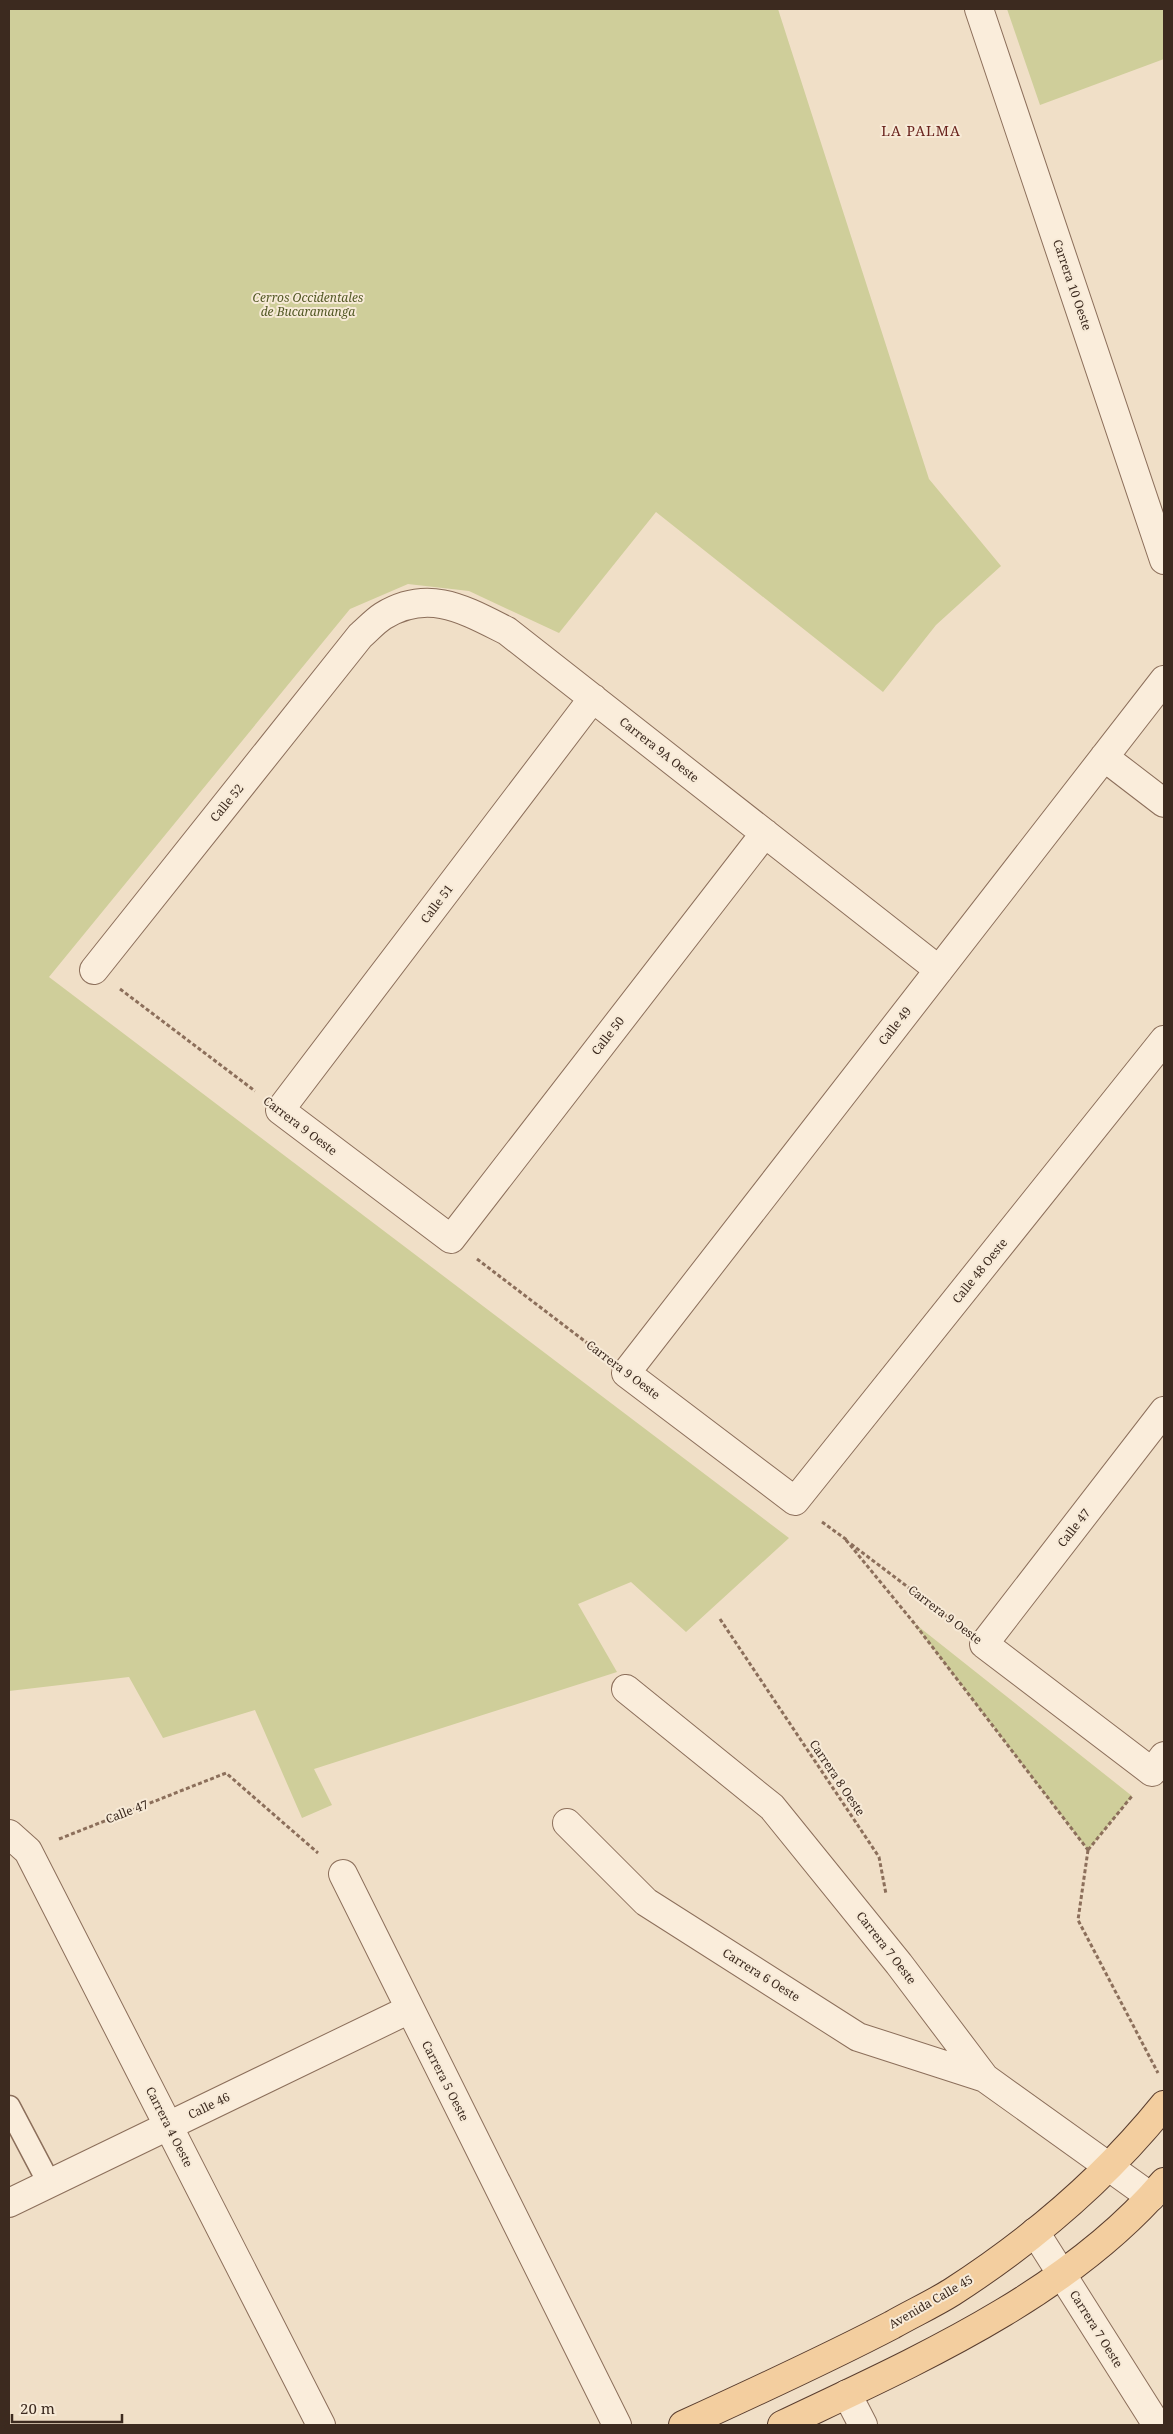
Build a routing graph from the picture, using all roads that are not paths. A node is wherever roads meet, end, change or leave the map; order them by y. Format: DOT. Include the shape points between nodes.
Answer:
graph roads {
  1 [pos="979,9"];
  2 [pos="1164,560"];
  3 [pos="360,636"];
  4 [pos="1164,680"];
  5 [pos="593,698"];
  6 [pos="1104,757"];
  7 [pos="1164,803"];
  8 [pos="765,833"];
  9 [pos="94,970"];
  10 [pos="939,970"];
  11 [pos="1164,1040"];
  12 [pos="280,1110"];
  13 [pos="451,1239"];
  14 [pos="626,1373"];
  15 [pos="1164,1411"];
  16 [pos="795,1501"];
  17 [pos="984,1644"];
  18 [pos="626,1689"];
  19 [pos="1158,1764"];
  20 [pos="567,1824"];
  21 [pos="18,1843"];
  22 [pos="343,1874"];
  23 [pos="410,2010"];
  24 [pos="985,2078"];
  25 [pos="1163,2092"];
  26 [pos="9,2107"];
  27 [pos="168,2126"];
  28 [pos="1109,2167"];
  29 [pos="49,2183"];
  30 [pos="1158,2190"];
  31 [pos="9,2203"];
  32 [pos="1035,2232"];
  33 [pos="1061,2273"];
  34 [pos="847,2394"];
  35 [pos="321,2425"];
  36 [pos="617,2425"];
  37 [pos="683,2425"];
  38 [pos="782,2425"];
  39 [pos="863,2425"];
  40 [pos="1157,2425"];
  1 -- 2 [label="street, Carrera 10 Oeste"];
  3 -- 5 [label="street, Carrera 9A Oeste" via="390,613 412,604 440,602 465,610 507,631"];
  3 -- 9 [label="street, Calle 52"];
  4 -- 6 [label="street, Calle 49"];
  5 -- 8 [label="street, Carrera 9A Oeste"];
  5 -- 12 [label="street, Calle 51"];
  6 -- 7 [label="street"];
  6 -- 10 [label="street, Calle 49"];
  8 -- 10 [label="street, Carrera 9A Oeste"];
  8 -- 13 [label="street, Calle 50"];
  10 -- 14 [label="street, Calle 49"];
  11 -- 16 [label="street, Calle 48 Oeste"];
  12 -- 13 [label="street, Carrera 9 Oeste"];
  14 -- 16 [label="street, Carrera 9 Oeste"];
  15 -- 17 [label="street, Calle 47"];
  17 -- 19 [label="street, Carrera 9 Oeste"];
  18 -- 24 [label="street, Carrera 7 Oeste" via="772,1807 899,1964"];
  20 -- 24 [label="street, Carrera 6 Oeste" via="646,1902 858,2037"];
  21 -- 27 [label="street, Carrera 4 Oeste"];
  22 -- 23 [label="street, Carrera 5 Oeste"];
  23 -- 27 [label="street, Calle 46"];
  23 -- 36 [label="street, Carrera 5 Oeste"];
  24 -- 28 [label="street, Carrera 7 Oeste"];
  25 -- 28 [label="main road, Avenida Calle 45"];
  26 -- 29 [label="lane"];
  27 -- 29 [label="street, Calle 46"];
  27 -- 35 [label="street, Carrera 4 Oeste"];
  28 -- 30 [label="street, Carrera 7 Oeste"];
  28 -- 32 [label="main road, Avenida Calle 45"];
  29 -- 31 [label="street, Calle 46"];
  30 -- 33 [label="main road" via="1111,2236"];
  32 -- 33 [label="street, Carrera 7 Oeste"];
  32 -- 37 [label="main road, Avenida Calle 45" via="950,2293 830,2358"];
  33 -- 34 [label="main road" via="974,2331"];
  33 -- 40 [label="street, Carrera 7 Oeste"];
  34 -- 38 [label="main road"];
  34 -- 39 [label="street"];
}
